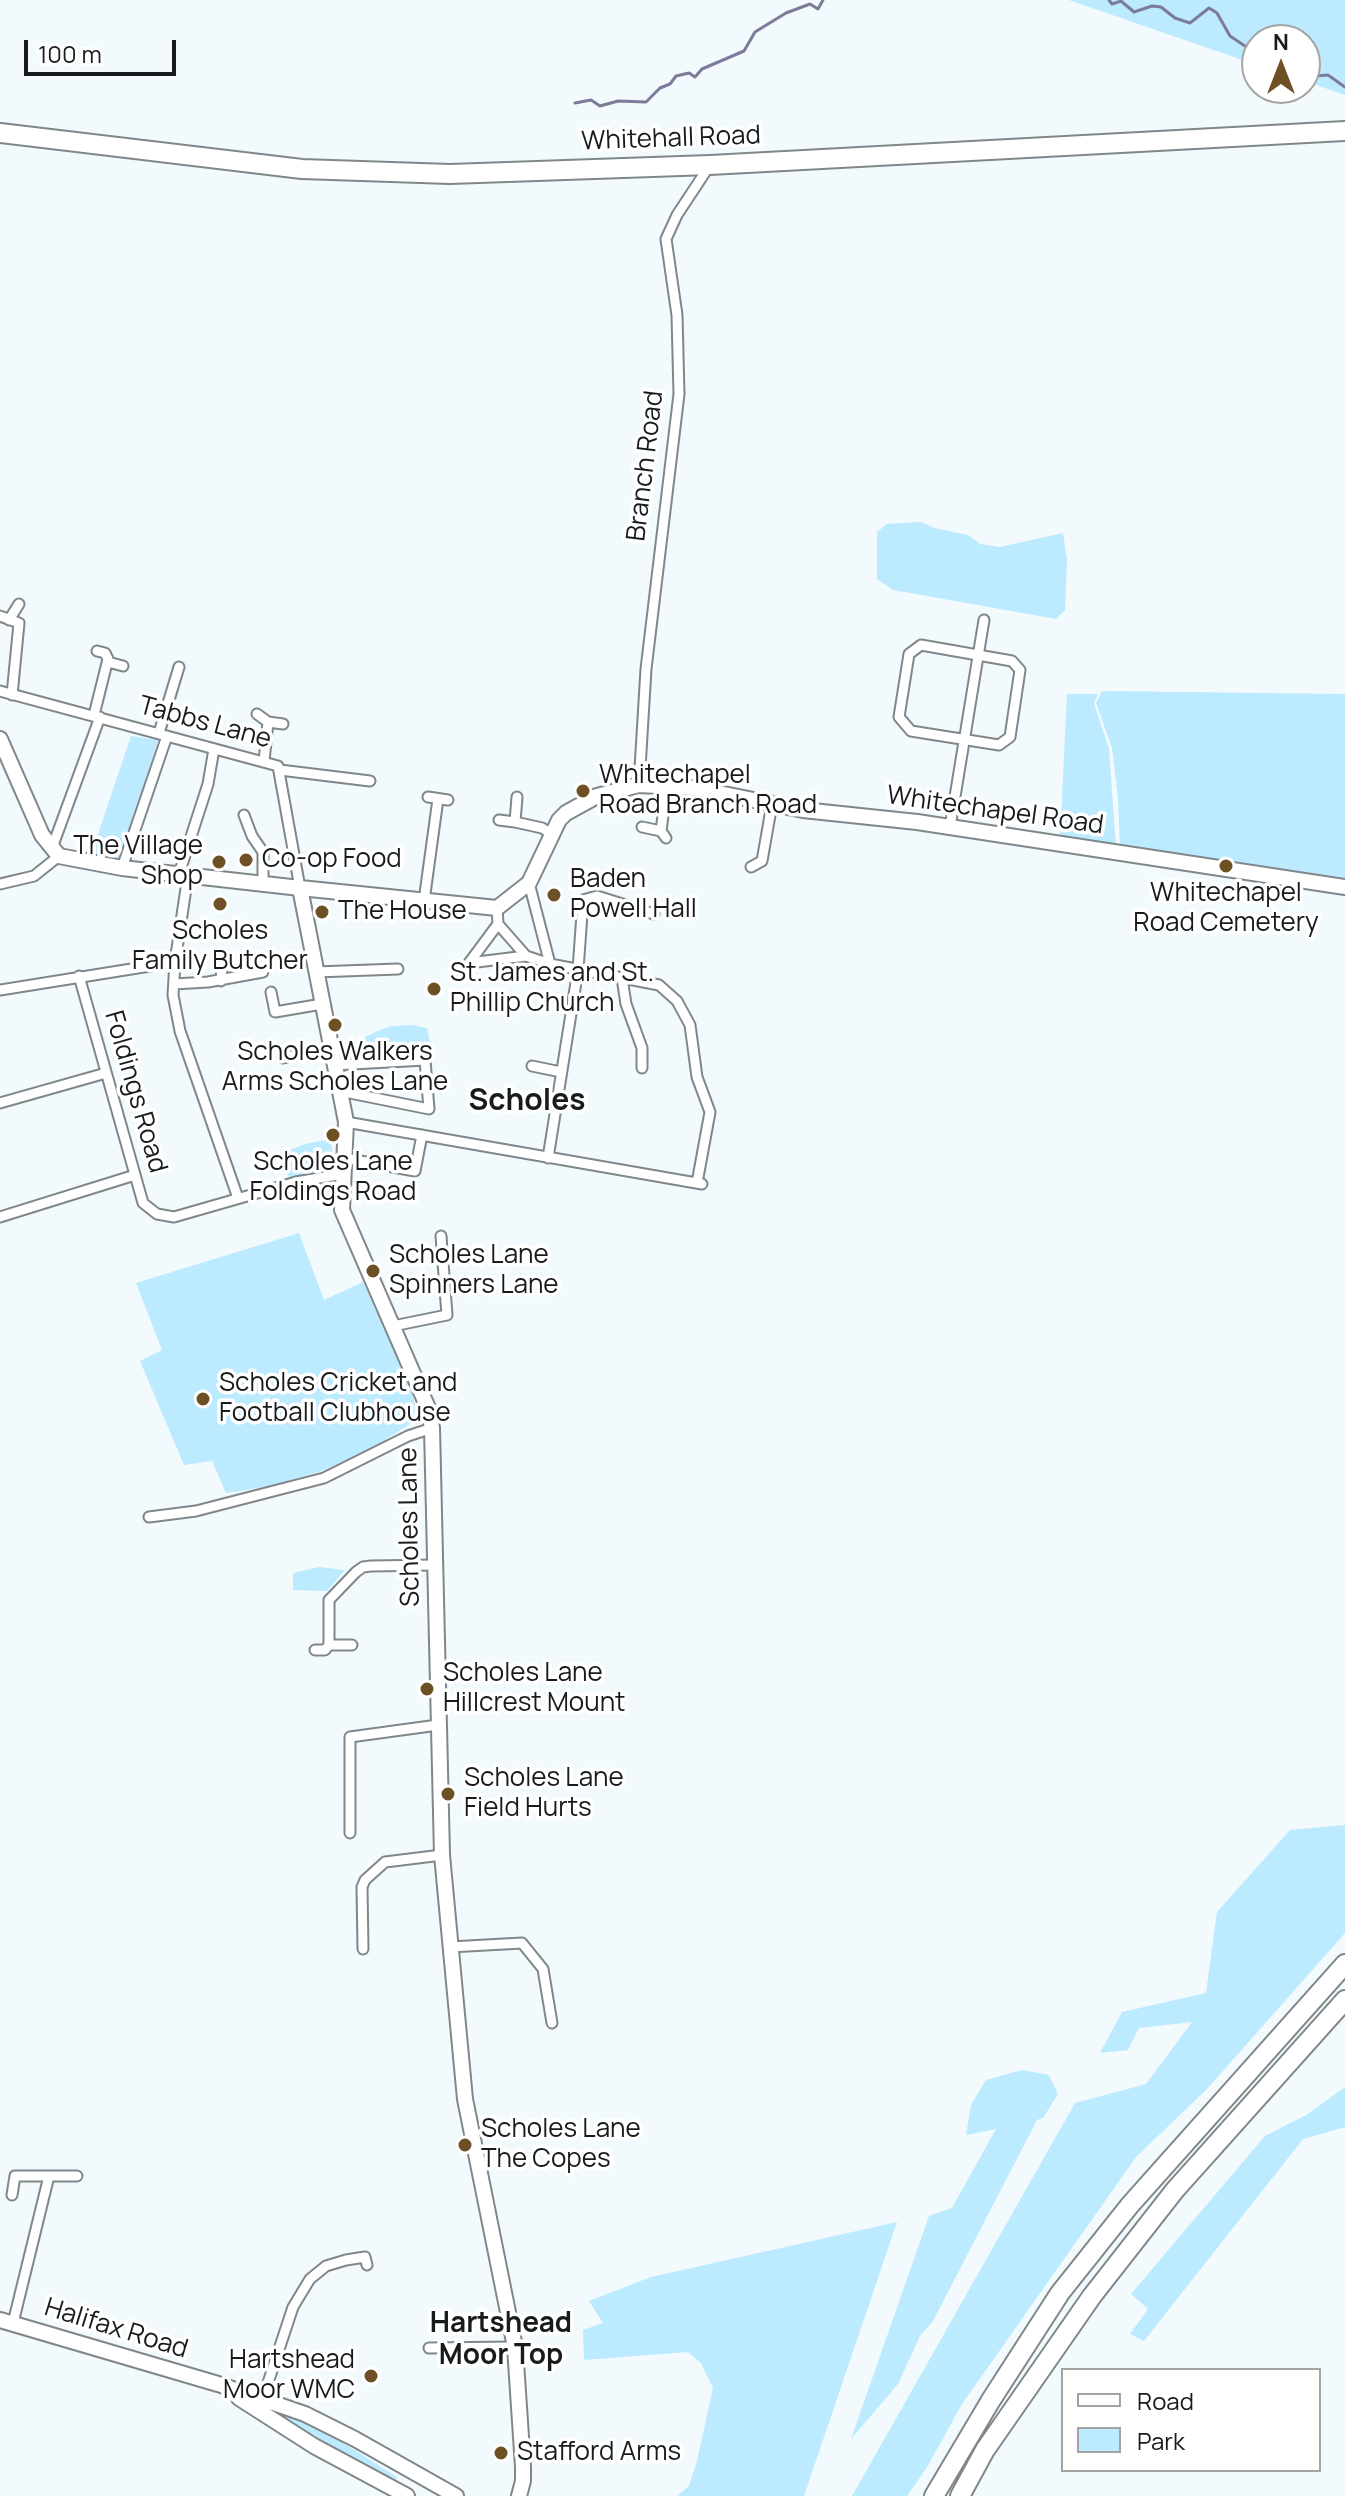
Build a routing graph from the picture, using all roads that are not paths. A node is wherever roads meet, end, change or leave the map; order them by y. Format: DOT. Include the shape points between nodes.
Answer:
graph roads {
  1 [pos="1345,131"];
  2 [pos="0,133"];
  3 [pos="710,165"];
  4 [pos="19,604"];
  5 [pos="5,618"];
  6 [pos="984,620"];
  7 [pos="97,651"];
  8 [pos="978,655"];
  9 [pos="108,660"];
  10 [pos="123,666"];
  11 [pos="179,667"];
  12 [pos="0,691"];
  13 [pos="12,695"];
  14 [pos="257,714"];
  15 [pos="97,716"];
  16 [pos="268,722"];
  17 [pos="283,724"];
  18 [pos="163,734"];
  19 [pos="0,739"];
  20 [pos="964,739"];
  21 [pos="214,749"];
  22 [pos="264,761"];
  23 [pos="280,770"];
  24 [pos="370,781"];
  25 [pos="639,785"];
  26 [pos="667,785"];
  27 [pos="517,797"];
  28 [pos="438,799"];
  29 [pos="772,804"];
  30 [pos="244,815"];
  31 [pos="499,820"];
  32 [pos="515,822"];
  33 [pos="642,827"];
  34 [pos="950,827"];
  35 [pos="553,835"];
  36 [pos="56,852"];
  37 [pos="751,867"];
  38 [pos="122,868"];
  39 [pos="183,875"];
  40 [pos="529,883"];
  41 [pos="0,884"];
  42 [pos="263,884"];
  43 [pos="1345,887"];
  44 [pos="300,888"];
  45 [pos="424,901"];
  46 [pos="497,908"];
  47 [pos="654,914"];
  48 [pos="498,924"];
  49 [pos="526,956"];
  50 [pos="175,962"];
  51 [pos="222,963"];
  52 [pos="550,964"];
  53 [pos="398,969"];
  54 [pos="578,970"];
  55 [pos="263,972"];
  56 [pos="316,972"];
  57 [pos="79,976"];
  58 [pos="622,978"];
  59 [pos="221,981"];
  60 [pos="174,984"];
  61 [pos="0,990"];
  62 [pos="271,992"];
  63 [pos="322,1004"];
  64 [pos="331,1048"];
  65 [pos="283,1058"];
  66 [pos="334,1065"];
  67 [pos="532,1066"];
  68 [pos="642,1068"];
  69 [pos="561,1072"];
  70 [pos="106,1073"];
  71 [pos="340,1091"];
  72 [pos="0,1103"];
  73 [pos="346,1122"];
  74 [pos="422,1135"];
  75 [pos="344,1158"];
  76 [pos="548,1158"];
  77 [pos="343,1174"];
  78 [pos="135,1175"];
  79 [pos="238,1198"];
  80 [pos="0,1217"];
  81 [pos="441,1236"];
  82 [pos="393,1326"];
  83 [pos="432,1428"];
  84 [pos="149,1517"];
  85 [pos="435,1565"];
  86 [pos="329,1645"];
  87 [pos="352,1645"];
  88 [pos="315,1650"];
  89 [pos="438,1725"];
  90 [pos="350,1833"];
  91 [pos="442,1855"];
  92 [pos="450,1947"];
  93 [pos="363,1949"];
  94 [pos="1345,1964"];
  95 [pos="1345,2000"];
  96 [pos="552,2023"];
  97 [pos="49,2176"];
  98 [pos="77,2176"];
  99 [pos="12,2195"];
  100 [pos="367,2265"];
  101 [pos="6,2321"];
  102 [pos="515,2347"];
  103 [pos="429,2348"];
  104 [pos="261,2405"];
  105 [pos="359,2441"];
  106 [pos="431,2482"];
  107 [pos="408,2496"];
  108 [pos="456,2496"];
  109 [pos="519,2496"];
  110 [pos="934,2496"];
  111 [pos="960,2496"];
  1 -- 3 [label="highway, Whitehall Road"];
  2 -- 3 [label="highway, Whitehall Road" via="302,169 450,174"];
  3 -- 25 [label="street, Branch Road" via="666,239 677,315 679,394 648,655"];
  4 -- 5 [label="street"];
  5 -- 13 [label="street" via="19,623"];
  6 -- 8 [label="street"];
  7 -- 9 [label="street"];
  8 -- 20 [label="street"];
  8 -- 20 [label="street" via="1012,661 1020,670 1010,737 999,745"];
  8 -- 20 [label="street" via="921,645 909,654 899,717 911,731"];
  9 -- 10 [label="street"];
  9 -- 15 [label="street"];
  11 -- 18 [label="street"];
  12 -- 13 [label="street, Tabbs Lane"];
  13 -- 15 [label="street, Tabbs Lane"];
  14 -- 16 [label="street"];
  15 -- 18 [label="street, Tabbs Lane"];
  15 -- 36 [label="street"];
  16 -- 17 [label="street"];
  16 -- 22 [label="street"];
  18 -- 21 [label="street, Tabbs Lane"];
  18 -- 38 [label="street"];
  19 -- 36 [label="main road" via="42,835"];
  20 -- 34 [label="street"];
  21 -- 22 [label="street, Tabbs Lane"];
  21 -- 39 [label="street"];
  22 -- 23 [label="street, Tabbs Lane"];
  23 -- 24 [label="street"];
  23 -- 44 [label="street, Tabbs Lane"];
  25 -- 26 [label="main road, Whitechapel Road"];
  25 -- 35 [label="main road, Whitechapel Road" via="580,804 566,813"];
  26 -- 29 [label="main road, Whitechapel Road"];
  26 -- 33 [label="street" via="664,835"];
  27 -- 32 [label="street"];
  28 -- 45 [label="street"];
  29 -- 34 [label="main road, Whitechapel Road"];
  29 -- 37 [label="street" via="762,861"];
  30 -- 42 [label="street" via="263,852"];
  31 -- 32 [label="street"];
  32 -- 35 [label="street"];
  34 -- 43 [label="main road, Whitechapel Road"];
  35 -- 40 [label="main road, Whitechapel Road"];
  36 -- 38 [label="main road"];
  36 -- 41 [label="street" via="34,876"];
  38 -- 39 [label="main road"];
  39 -- 42 [label="main road"];
  39 -- 50 [label="street"];
  40 -- 46 [label="main road"];
  40 -- 52 [label="street"];
  42 -- 44 [label="main road"];
  44 -- 45 [label="main road"];
  44 -- 56 [label="main road, Scholes Lane"];
  45 -- 46 [label="main road"];
  46 -- 48 [label="street"];
  47 -- 54 [label="street" via="597,896 583,900"];
  48 -- 49 [label="street"];
  48 -- 49 [label="street" via="469,963"];
  49 -- 52 [label="street"];
  50 -- 57 [label="street"];
  50 -- 60 [label="street"];
  51 -- 59 [label="street"];
  52 -- 54 [label="street"];
  53 -- 56 [label="street"];
  54 -- 58 [label="street"];
  54 -- 69 [label="street"];
  55 -- 59 [label="street"];
  56 -- 63 [label="main road, Scholes Lane"];
  57 -- 61 [label="street"];
  57 -- 70 [label="street, Foldings Road"];
  58 -- 68 [label="street" via="642,1048"];
  58 -- 76 [label="street" via="659,985 677,1001 690,1025 697,1077 710,1112 700,1184"];
  59 -- 60 [label="street"];
  60 -- 79 [label="street" via="180,1031"];
  62 -- 63 [label="street" via="275,1012"];
  63 -- 64 [label="main road, Scholes Lane"];
  64 -- 65 [label="street"];
  64 -- 66 [label="main road, Scholes Lane"];
  66 -- 71 [label="main road, Scholes Lane"];
  66 -- 71 [label="street" via="425,1060 429,1109"];
  67 -- 69 [label="street"];
  69 -- 76 [label="street"];
  70 -- 72 [label="street"];
  70 -- 78 [label="street, Foldings Road"];
  71 -- 73 [label="main road, Scholes Lane"];
  73 -- 74 [label="street"];
  73 -- 75 [label="main road, Scholes Lane"];
  74 -- 75 [label="street" via="415,1171"];
  74 -- 76 [label="street"];
  75 -- 77 [label="main road, Scholes Lane"];
  77 -- 79 [label="street, Foldings Road"];
  77 -- 82 [label="main road, Scholes Lane" via="342,1210"];
  78 -- 79 [label="street, Foldings Road" via="143,1203 157,1214 174,1217"];
  78 -- 80 [label="street"];
  81 -- 82 [label="street" via="447,1315"];
  82 -- 83 [label="main road, Scholes Lane"];
  83 -- 84 [label="street" via="324,1478 196,1511"];
  83 -- 85 [label="main road, Scholes Lane"];
  85 -- 86 [label="street" via="363,1567 329,1600"];
  85 -- 89 [label="main road, Scholes Lane"];
  86 -- 87 [label="street"];
  86 -- 88 [label="street"];
  89 -- 90 [label="street" via="350,1737"];
  89 -- 91 [label="main road, Scholes Lane"];
  91 -- 92 [label="main road, Scholes Lane"];
  91 -- 93 [label="street" via="385,1862 365,1880"];
  92 -- 96 [label="street" via="522,1943 543,1969"];
  92 -- 102 [label="main road, Scholes Lane" via="465,2099"];
  94 -- 110 [label="highway" via="1130,2205 1060,2293"];
  95 -- 111 [label="highway" via="1175,2190 1092,2296 985,2450"];
  97 -- 98 [label="street"];
  97 -- 99 [label="street" via="14,2171"];
  97 -- 101 [label="street"];
  100 -- 104 [label="street" via="365,2257 346,2260 326,2266 310,2279 293,2307"];
  101 -- 104 [label="main road, Halifax Road" via="218,2384"];
  102 -- 103 [label="street"];
  102 -- 109 [label="main road, Scholes Lane" via="523,2467"];
  104 -- 105 [label="main road, Halifax Road" via="305,2414"];
  104 -- 107 [label="main road, Halifax Road" via="314,2446"];
  105 -- 106 [label="main road, Halifax Road"];
  105 -- 107 [label="main road" via="396,2469 406,2481"];
  106 -- 107 [label="main road"];
  106 -- 108 [label="main road, Halifax Road"];
}
